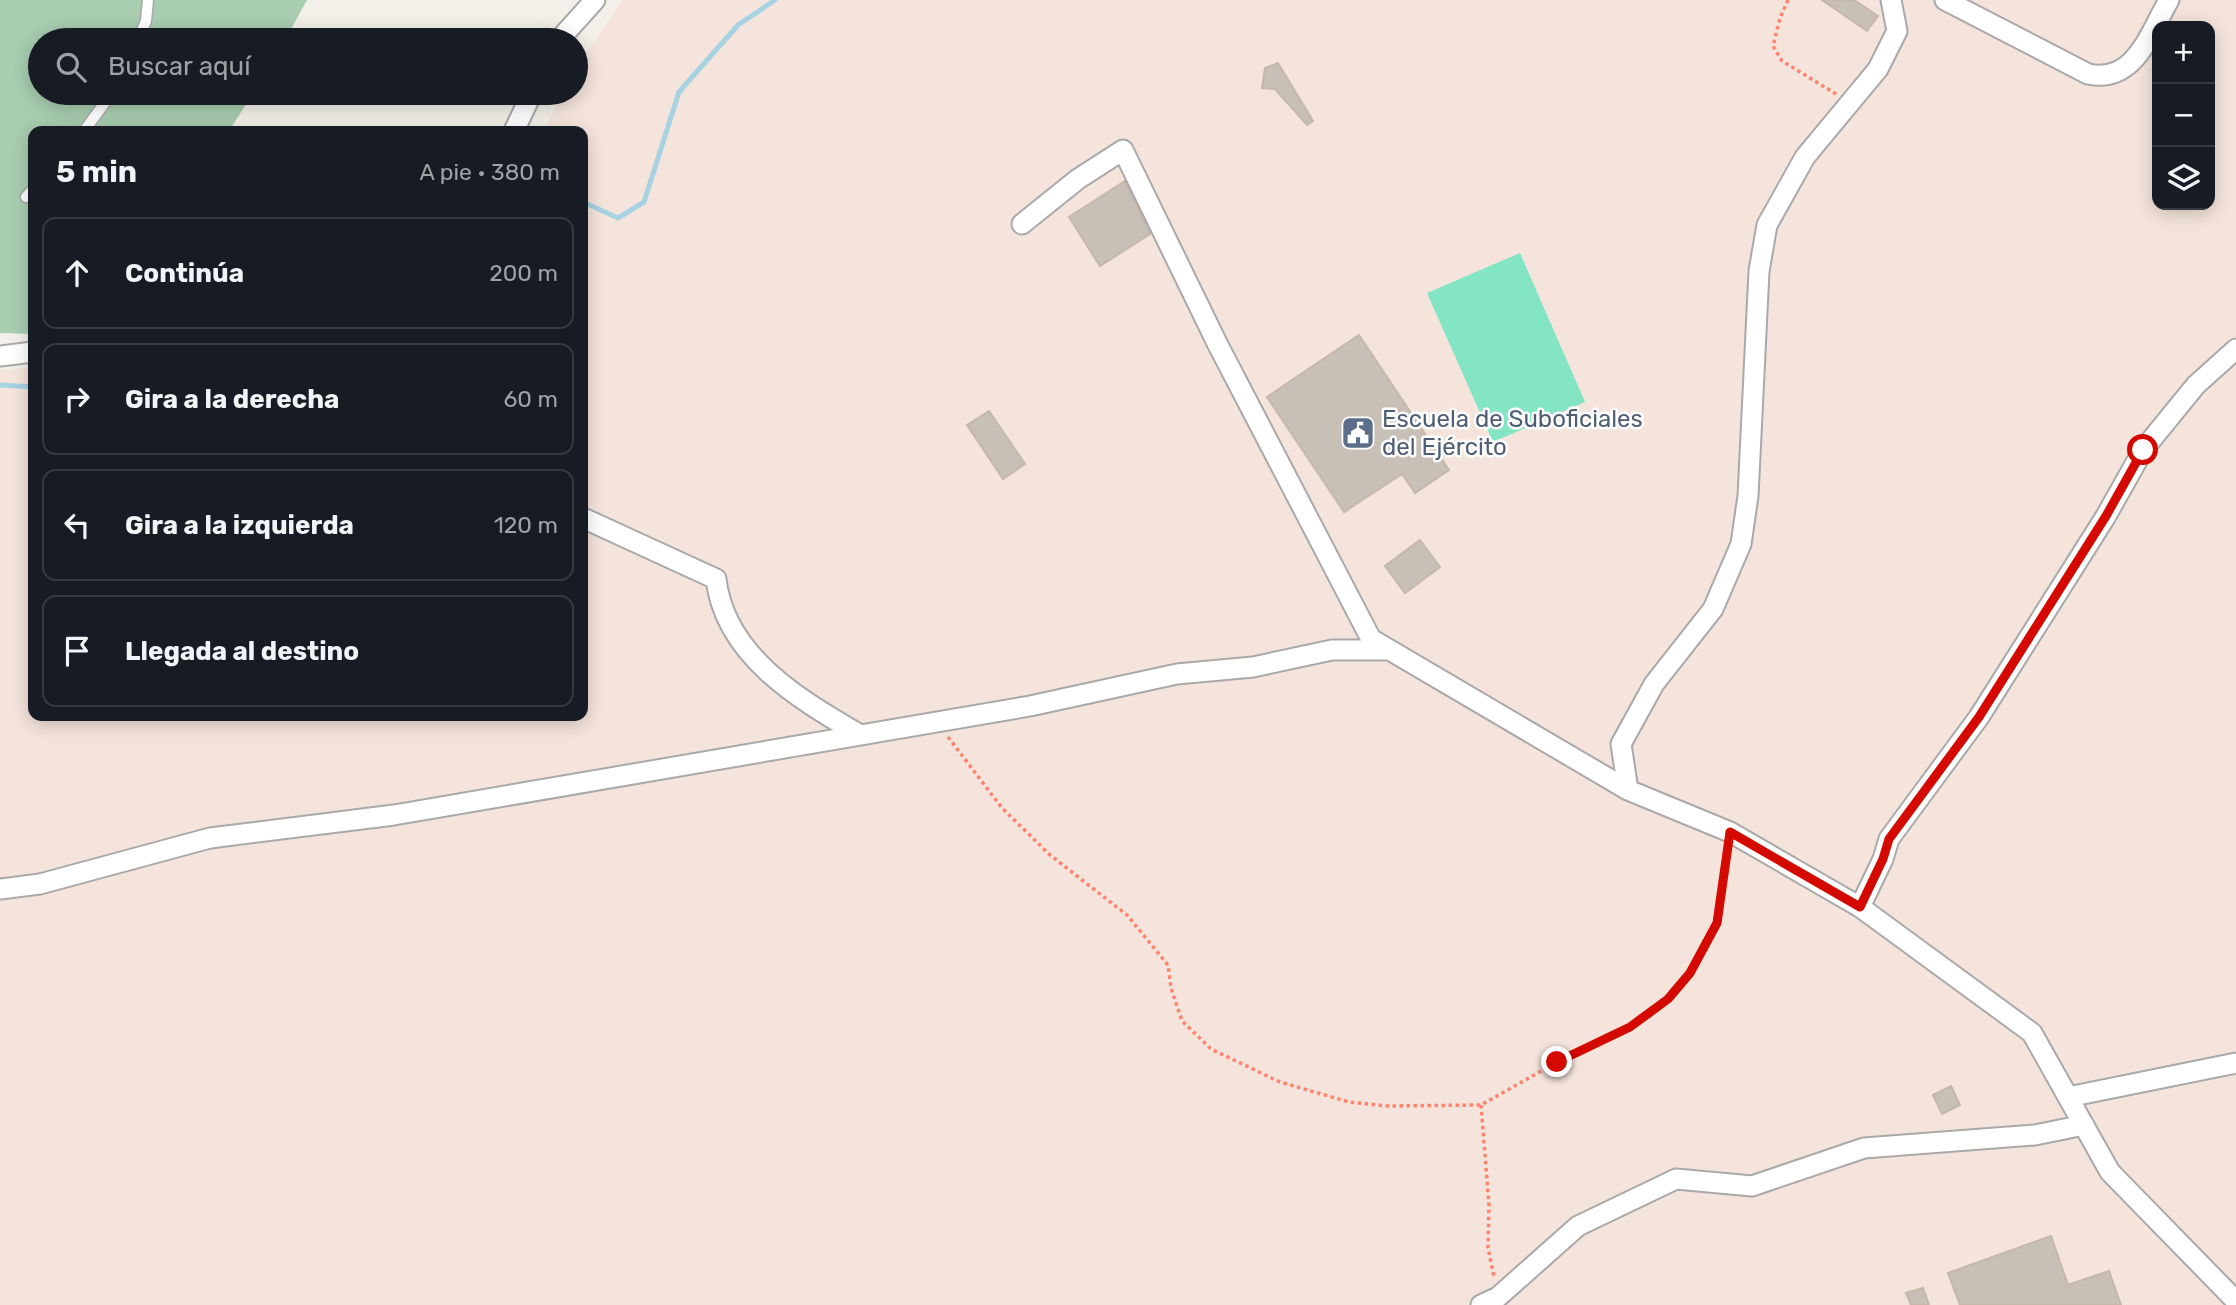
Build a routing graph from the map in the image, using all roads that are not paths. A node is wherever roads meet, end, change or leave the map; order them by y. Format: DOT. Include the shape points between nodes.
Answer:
graph roads {
  1 [pos="148,0"];
  2 [pos="595,0"];
  3 [pos="1891,0"];
  4 [pos="1945,0"];
  5 [pos="2169,0"];
  6 [pos="143,28"];
  7 [pos="570,28"];
  8 [pos="103,105"];
  9 [pos="526,105"];
  10 [pos="88,126"];
  11 [pos="516,126"];
  12 [pos="1022,224"];
  13 [pos="2236,349"];
  14 [pos="28,353"];
  15 [pos="0,356"];
  16 [pos="588,520"];
  17 [pos="1388,650"];
  18 [pos="856,733"];
  19 [pos="1628,790"];
  20 [pos="0,889"];
  21 [pos="1860,907"];
  22 [pos="2236,1063"];
  23 [pos="2068,1097"];
  24 [pos="2084,1125"];
  25 [pos="1490,1301"];
  26 [pos="2236,1301"];
  1 -- 6 [label="lane"];
  2 -- 7 [label="street"];
  3 -- 19 [label="street" via="1897,31 1878,69 1805,157 1767,225 1759,271 1748,496 1741,544 1713,609 1654,684 1620,744"];
  4 -- 5 [label="street" via="2102,77 2117,75 2130,66"];
  8 -- 10 [label="lane"];
  9 -- 11 [label="street"];
  12 -- 17 [label="street" via="1123,150 1371,639"];
  13 -- 21 [label="street" via="2196,385 2143,450 1979,717 1889,839"];
  14 -- 15 [label="street"];
  16 -- 18 [label="street" via="716,579 719,604 768,675 798,699"];
  17 -- 18 [label="street" via="1332,650 1253,667 1177,674 1120,689"];
  17 -- 19 [label="street"];
  18 -- 20 [label="street" via="394,815 209,838 40,884"];
  19 -- 21 [label="street" via="1730,832"];
  21 -- 23 [label="street" via="2032,1033"];
  22 -- 23 [label="street"];
  23 -- 24 [label="street"];
  24 -- 25 [label="street" via="2035,1135 1864,1148 1752,1186 1676,1179 1578,1226"];
  24 -- 26 [label="street" via="2110,1172"];
}
